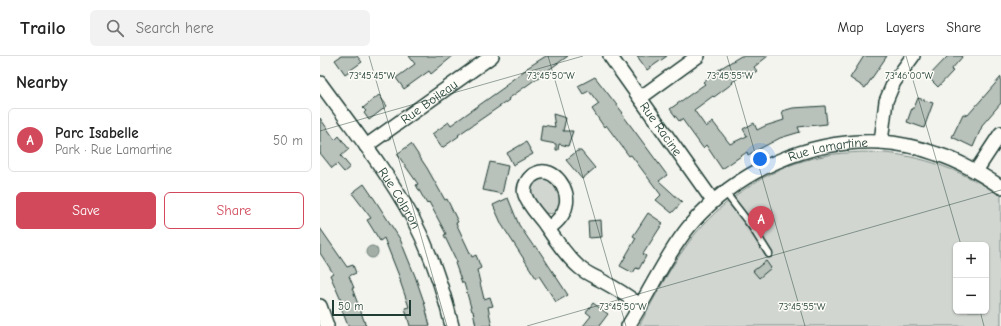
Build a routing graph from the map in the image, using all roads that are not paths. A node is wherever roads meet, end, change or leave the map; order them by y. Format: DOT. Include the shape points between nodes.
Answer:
graph roads {
  1 [pos="492,56"];
  2 [pos="610,56"];
  3 [pos="698,56"];
  4 [pos="913,56"];
  5 [pos="320,83"];
  6 [pos="640,98"];
  7 [pos="1001,133"];
  8 [pos="881,142"];
  9 [pos="366,146"];
  10 [pos="976,172"];
  11 [pos="1001,187"];
  12 [pos="725,192"];
  13 [pos="713,201"];
  14 [pos="548,229"];
  15 [pos="768,254"];
  16 [pos="640,305"];
  17 [pos="320,306"];
  18 [pos="327,326"];
  19 [pos="452,326"];
  20 [pos="628,326"];
  1 -- 9 [label="street, Rue Boileau"];
  2 -- 6 [label="street, Rue Racine"];
  3 -- 6 [label="street"];
  4 -- 8 [label="street" via="894,82 886,101"];
  5 -- 9 [label="street, Rue Colpron"];
  6 -- 13 [label="street, Rue Racine"];
  7 -- 10 [label="street"];
  8 -- 10 [label="street, Rue Lamartine" via="937,154 967,165"];
  8 -- 12 [label="street, Rue Lamartine" via="835,145 799,153 757,171"];
  9 -- 19 [label="street, Rue Colpron" via="392,183 421,236 440,282"];
  10 -- 11 [label="street, Rue Lamartine"];
  12 -- 13 [label="street, Rue Lamartine"];
  12 -- 15 [label="lane"];
  13 -- 16 [label="street, Rue Lamartine" via="681,238"];
  14 -- 16 [label="street" via="582,269"];
  16 -- 20 [label="street, Rue Lamartine"];
  17 -- 18 [label="street"];
}
